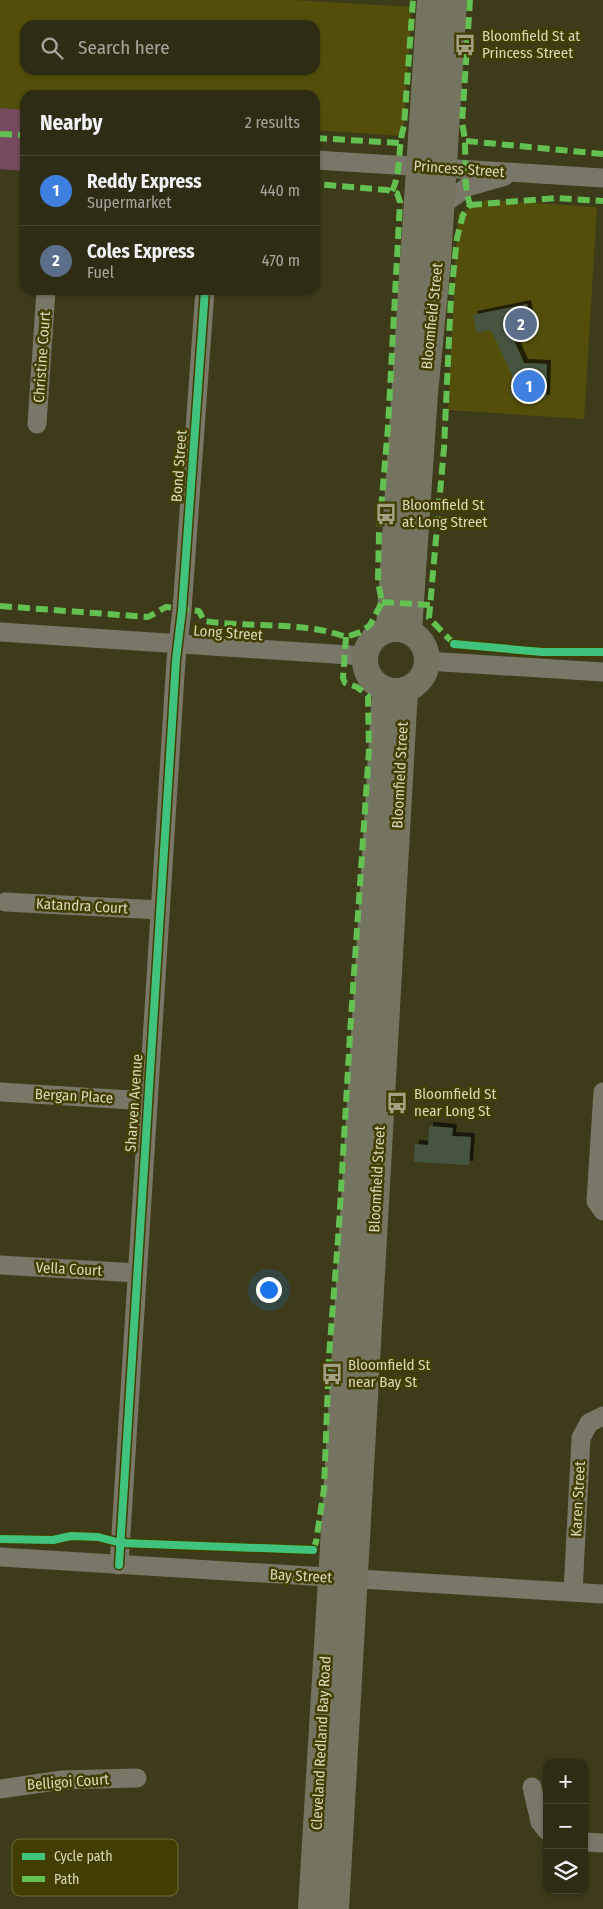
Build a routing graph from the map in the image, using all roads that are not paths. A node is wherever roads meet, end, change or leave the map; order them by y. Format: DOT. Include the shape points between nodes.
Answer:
graph roads {
  1 [pos="430,0"];
  2 [pos="454,0"];
  3 [pos="320,160"];
  4 [pos="431,167"];
  5 [pos="518,173"];
  6 [pos="603,178"];
  7 [pos="442,205"];
  8 [pos="46,295"];
  9 [pos="205,295"];
  10 [pos="37,424"];
  11 [pos="399,630"];
  12 [pos="0,632"];
  13 [pos="179,643"];
  14 [pos="364,656"];
  15 [pos="427,662"];
  16 [pos="603,672"];
  17 [pos="395,690"];
  18 [pos="5,902"];
  19 [pos="160,910"];
  20 [pos="0,1092"];
  21 [pos="603,1092"];
  22 [pos="148,1101"];
  23 [pos="603,1211"];
  24 [pos="0,1266"];
  25 [pos="137,1273"];
  26 [pos="603,1416"];
  27 [pos="0,1557"];
  28 [pos="119,1564"];
  29 [pos="343,1578"];
  30 [pos="573,1592"];
  31 [pos="603,1594"];
  32 [pos="137,1778"];
  33 [pos="532,1787"];
  34 [pos="0,1789"];
  35 [pos="543,1826"];
  36 [pos="588,1842"];
  37 [pos="603,1843"];
  38 [pos="311,1909"];
  39 [pos="336,1909"];
  1 -- 4 [label="highway, Bloomfield Street"];
  2 -- 4 [label="highway, Bloomfield Street"];
  3 -- 4 [label="street, Princess Street"];
  4 -- 5 [label="street, Princess Street"];
  4 -- 7 [label="highway, Bloomfield Street"];
  4 -- 11 [label="highway, Bloomfield Street"];
  5 -- 6 [label="street, Princess Street"];
  5 -- 7 [label="street" via="467,187"];
  7 -- 11 [label="highway, Bloomfield Street"];
  8 -- 10 [label="street, Christine Court"];
  9 -- 13 [label="street, Bond Street"];
  11 -- 14 [label="highway" via="372,639"];
  11 -- 15 [label="highway" via="422,643"];
  12 -- 13 [label="street, Long Street"];
  13 -- 14 [label="street, Long Street"];
  13 -- 19 [label="street, Sharven Avenue"];
  14 -- 17 [label="highway" via="369,677"];
  15 -- 16 [label="street"];
  15 -- 17 [label="highway" via="420,679"];
  17 -- 29 [label="highway, Bloomfield Street"];
  18 -- 19 [label="street, Katandra Court"];
  19 -- 22 [label="street, Sharven Avenue"];
  20 -- 22 [label="street, Bergan Place"];
  21 -- 23 [label="street" via="596,1201"];
  22 -- 25 [label="street, Sharven Avenue"];
  24 -- 25 [label="street, Vella Court"];
  25 -- 28 [label="street, Sharven Avenue"];
  26 -- 30 [label="street, Karen Street" via="589,1423 581,1438"];
  27 -- 28 [label="street, Bay Street"];
  28 -- 29 [label="street, Bay Street"];
  29 -- 30 [label="street, Bay Street"];
  29 -- 38 [label="highway, Cleveland Redland Bay Road"];
  29 -- 39 [label="highway, Cleveland Redland Bay Road"];
  30 -- 31 [label="street, Bay Street"];
  32 -- 34 [label="street, Belligoi Court" via="62,1780"];
  33 -- 35 [label="street"];
  36 -- 37 [label="street"];
}
